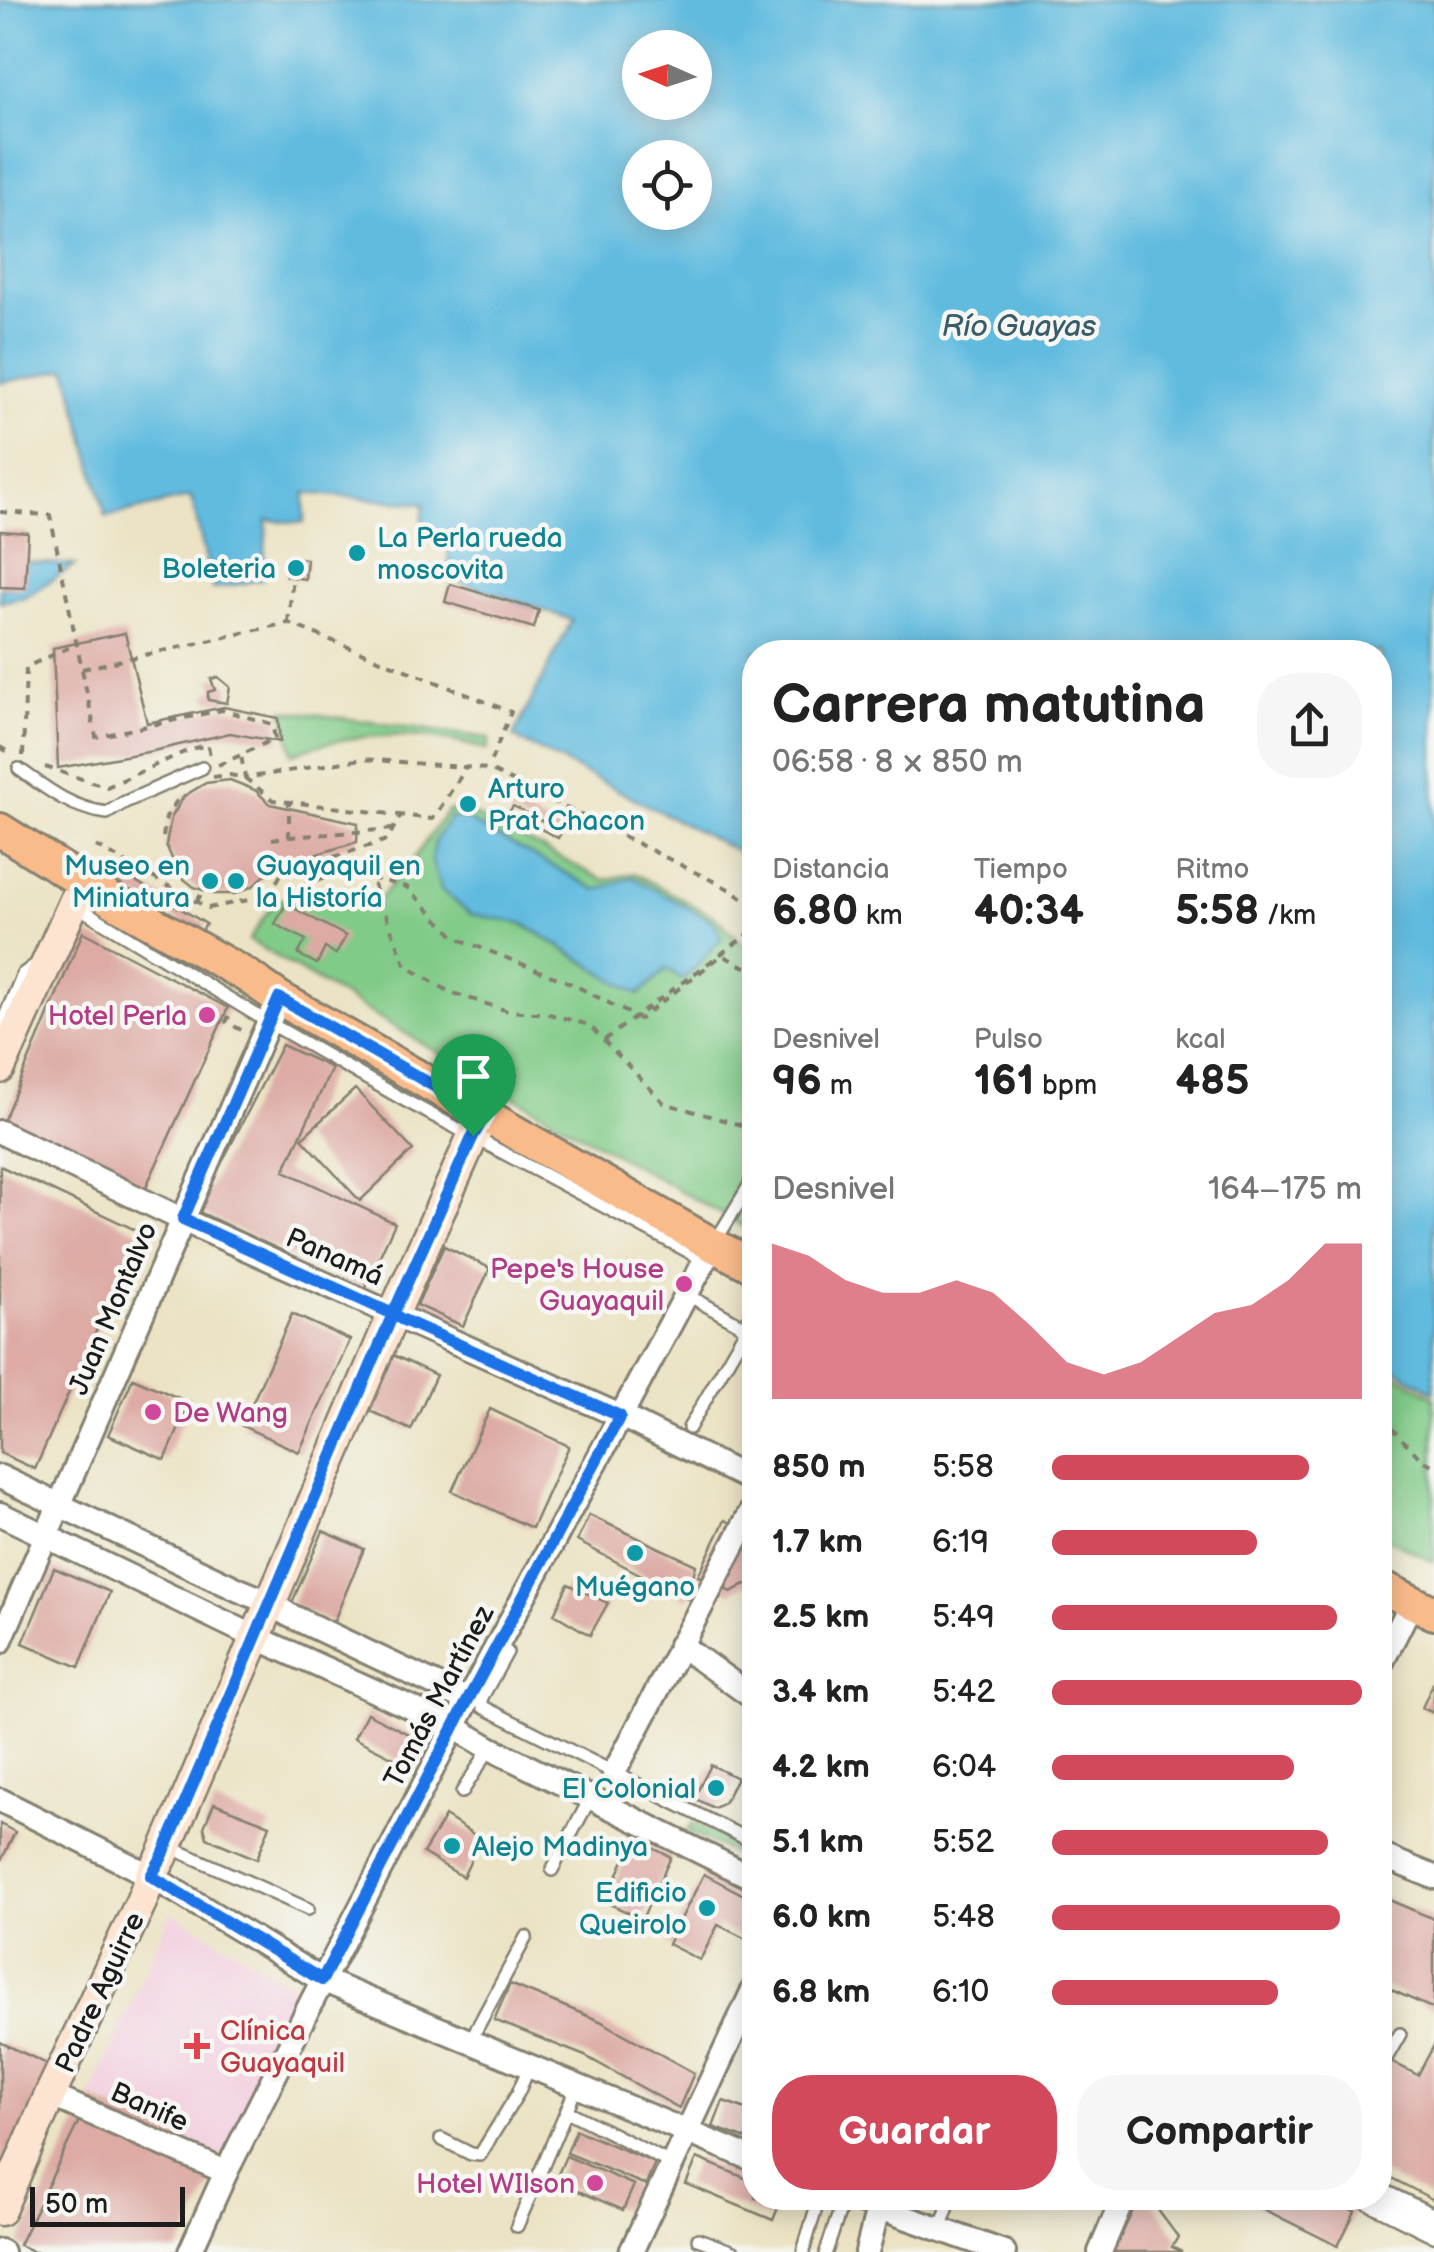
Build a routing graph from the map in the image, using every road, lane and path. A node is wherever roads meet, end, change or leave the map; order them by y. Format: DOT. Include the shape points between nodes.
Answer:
graph roads {
  1 [pos="0,512"];
  2 [pos="293,577"];
  3 [pos="288,623"];
  4 [pos="77,644"];
  5 [pos="82,669"];
  6 [pos="0,747"];
  7 [pos="190,748"];
  8 [pos="40,765"];
  9 [pos="466,766"];
  10 [pos="19,769"];
  11 [pos="488,769"];
  12 [pos="203,773"];
  13 [pos="245,778"];
  14 [pos="181,794"];
  15 [pos="289,802"];
  16 [pos="402,815"];
  17 [pos="394,829"];
  18 [pos="0,830"];
  19 [pos="162,837"];
  20 [pos="288,837"];
  21 [pos="272,839"];
  22 [pos="96,846"];
  23 [pos="290,862"];
  24 [pos="291,871"];
  25 [pos="371,878"];
  26 [pos="82,882"];
  27 [pos="203,890"];
  28 [pos="269,896"];
  29 [pos="742,898"];
  30 [pos="196,902"];
  31 [pos="742,938"];
  32 [pos="49,954"];
  33 [pos="742,965"];
  34 [pos="274,1010"];
  35 [pos="0,1028"];
  36 [pos="604,1040"];
  37 [pos="0,1068"];
  38 [pos="742,1124"];
  39 [pos="479,1126"];
  40 [pos="0,1132"];
  41 [pos="742,1197"];
  42 [pos="183,1219"];
  43 [pos="708,1253"];
  44 [pos="742,1262"];
  45 [pos="695,1298"];
  46 [pos="393,1314"];
  47 [pos="742,1326"];
  48 [pos="742,1337"];
  49 [pos="624,1418"];
  50 [pos="689,1428"];
  51 [pos="1392,1429"];
  52 [pos="1434,1466"];
  53 [pos="742,1476"];
  54 [pos="0,1477"];
  55 [pos="60,1505"];
  56 [pos="0,1514"];
  57 [pos="742,1528"];
  58 [pos="46,1536"];
  59 [pos="1392,1592"];
  60 [pos="272,1603"];
  61 [pos="1423,1607"];
  62 [pos="255,1637"];
  63 [pos="0,1642"];
  64 [pos="680,1645"];
  65 [pos="1392,1650"];
  66 [pos="742,1690"];
  67 [pos="468,1700"];
  68 [pos="454,1727"];
  69 [pos="490,1748"];
  70 [pos="614,1774"];
  71 [pos="462,1792"];
  72 [pos="592,1798"];
  73 [pos="0,1800"];
  74 [pos="742,1837"];
  75 [pos="166,1846"];
  76 [pos="1392,1860"];
  77 [pos="552,1870"];
  78 [pos="742,1873"];
  79 [pos="151,1876"];
  80 [pos="1434,1878"];
  81 [pos="308,1909"];
  82 [pos="526,1938"];
  83 [pos="322,1980"];
  84 [pos="742,2014"];
  85 [pos="1400,2034"];
  86 [pos="470,2041"];
  87 [pos="1392,2048"];
  88 [pos="530,2065"];
  89 [pos="577,2086"];
  90 [pos="50,2095"];
  91 [pos="567,2112"];
  92 [pos="687,2133"];
  93 [pos="441,2139"];
  94 [pos="742,2155"];
  95 [pos="672,2164"];
  96 [pos="226,2172"];
  97 [pos="1392,2202"];
  98 [pos="0,2210"];
  99 [pos="816,2210"];
  100 [pos="843,2210"];
  101 [pos="878,2210"];
  102 [pos="884,2210"];
  103 [pos="947,2210"];
  104 [pos="1118,2210"];
  105 [pos="1381,2210"];
  106 [pos="1434,2221"];
  107 [pos="517,2226"];
  108 [pos="940,2230"];
  109 [pos="1434,2236"];
  110 [pos="698,2238"];
  111 [pos="190,2252"];
  112 [pos="630,2252"];
  113 [pos="733,2252"];
  114 [pos="804,2252"];
  115 [pos="826,2252"];
  116 [pos="867,2252"];
  117 [pos="1004,2252"];
  118 [pos="1100,2252"];
  1 -- 4 [label="path" via="50,515"];
  2 -- 3 [label="path"];
  3 -- 5 [label="path"];
  3 -- 11 [label="path" via="510,712"];
  4 -- 5 [label="path"];
  4 -- 6 [label="path" via="26,667 22,760"];
  5 -- 13 [label="path" via="96,737 222,710 272,724 275,738 242,755"];
  7 -- 8 [label="path" via="108,787"];
  9 -- 11 [label="path"];
  9 -- 13 [label="path" via="362,759"];
  9 -- 16 [label="path" via="434,819"];
  10 -- 12 [label="lane" via="84,810 108,813"];
  11 -- 29 [label="path"];
  12 -- 13 [label="path"];
  13 -- 15 [label="path" via="273,800"];
  14 -- 19 [label="path"];
  15 -- 16 [label="path"];
  15 -- 20 [label="path"];
  16 -- 17 [label="path"];
  17 -- 20 [label="path"];
  17 -- 24 [label="path" via="387,840"];
  18 -- 26 [label="main road"];
  20 -- 21 [label="path"];
  22 -- 30 [label="path"];
  23 -- 24 [label="path"];
  24 -- 28 [label="path" via="281,874"];
  25 -- 28 [label="path" via="347,870"];
  25 -- 33 [label="path" via="406,887 456,938 640,1019 722,955"];
  25 -- 36 [label="path" via="406,966 450,992 589,1025"];
  26 -- 32 [label="main road"];
  26 -- 34 [label="main road" via="247,976"];
  27 -- 30 [label="path"];
  28 -- 30 [label="path" via="208,908"];
  31 -- 36 [label="path, bridge"];
  32 -- 35 [label="lane" via="24,974"];
  32 -- 37 [label="main road"];
  34 -- 39 [label="main road"];
  34 -- 42 [label="street, Juan Montalvo"];
  36 -- 38 [label="path" via="664,1103"];
  39 -- 43 [label="main road"];
  39 -- 46 [label="main road, Padre Aguirre"];
  40 -- 42 [label="street, Panamá"];
  41 -- 43 [label="lane, Tomás Martínez"];
  42 -- 46 [label="street, Panamá"];
  42 -- 55 [label="street, Juan Montalvo"];
  43 -- 44 [label="main road"];
  43 -- 45 [label="lane" via="709,1268"];
  43 -- 49 [label="street, Tomás Martínez"];
  45 -- 47 [label="lane"];
  45 -- 49 [label="lane"];
  46 -- 49 [label="street, Panamá"];
  46 -- 60 [label="main road, Padre Aguirre"];
  48 -- 50 [label="lane"];
  49 -- 53 [label="street, Panamá"];
  49 -- 67 [label="street, Tomás Martínez"];
  49 -- 70 [label="lane" via="482,1700 483,1707"];
  51 -- 52 [label="path"];
  54 -- 55 [label="street"];
  55 -- 58 [label="street, Juan Montalvo"];
  55 -- 60 [label="street"];
  56 -- 58 [label="street"];
  57 -- 64 [label="street"];
  58 -- 62 [label="street"];
  58 -- 63 [label="street, Juan Montalvo"];
  59 -- 61 [label="main road"];
  60 -- 62 [label="main road, Padre Aguirre"];
  60 -- 67 [label="street"];
  61 -- 65 [label="street"];
  62 -- 68 [label="street"];
  62 -- 75 [label="main road, Padre Aguirre"];
  64 -- 66 [label="street"];
  64 -- 70 [label="street"];
  67 -- 68 [label="street, Tomás Martínez"];
  68 -- 69 [label="street"];
  68 -- 83 [label="street, Tomás Martínez"];
  69 -- 71 [label="lane"];
  69 -- 72 [label="street"];
  70 -- 74 [label="lane"];
  72 -- 77 [label="lane"];
  72 -- 78 [label="street"];
  73 -- 79 [label="street"];
  75 -- 79 [label="main road, Padre Aguirre"];
  75 -- 81 [label="lane"];
  76 -- 80 [label="street"];
  79 -- 83 [label="street"];
  79 -- 90 [label="main road, Padre Aguirre"];
  82 -- 86 [label="lane"];
  83 -- 86 [label="street"];
  83 -- 96 [label="street, Tomás Martínez"];
  84 -- 92 [label="street"];
  85 -- 87 [label="lane"];
  86 -- 88 [label="street"];
  88 -- 89 [label="street"];
  88 -- 93 [label="lane" via="480,2154"];
  89 -- 91 [label="lane"];
  89 -- 92 [label="street"];
  90 -- 96 [label="street, Banife"];
  90 -- 98 [label="main road, Padre Aguirre"];
  91 -- 95 [label="lane"];
  91 -- 107 [label="lane"];
  92 -- 94 [label="street"];
  92 -- 95 [label="street"];
  95 -- 112 [label="street"];
  96 -- 111 [label="street, Tomás Martínez"];
  97 -- 106 [label="street"];
  99 -- 114 [label="lane"];
  100 -- 115 [label="lane"];
  101 -- 116 [label="street"];
  102 -- 108 [label="street"];
  103 -- 108 [label="lane"];
  104 -- 118 [label="street"];
  105 -- 109 [label="lane"];
  108 -- 117 [label="street"];
  110 -- 113 [label="lane"];
}
